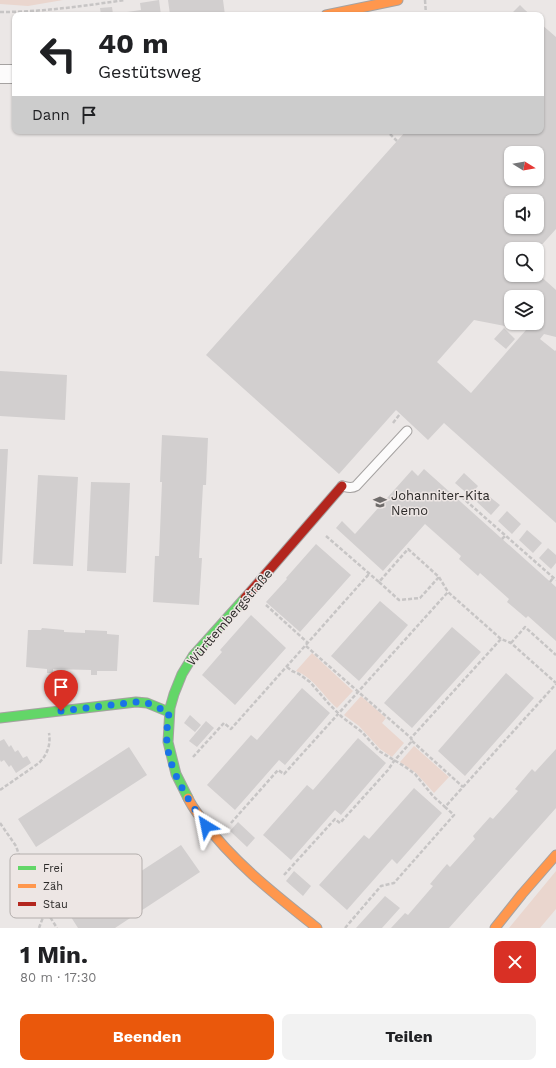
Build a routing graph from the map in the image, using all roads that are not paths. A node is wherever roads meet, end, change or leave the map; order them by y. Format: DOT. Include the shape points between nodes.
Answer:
graph roads {
  1 [pos="398,0"];
  2 [pos="340,12"];
  3 [pos="0,74"];
  4 [pos="12,74"];
  5 [pos="407,431"];
  6 [pos="342,486"];
  7 [pos="169,712"];
  8 [pos="0,718"];
  9 [pos="556,854"];
  10 [pos="317,928"];
  11 [pos="495,928"];
  1 -- 2 [label="street"];
  3 -- 4 [label="street"];
  5 -- 6 [label="lane" via="354,488"];
  6 -- 7 [label="street, Württembergstraße" via="186,665 176,684"];
  7 -- 8 [label="street" via="147,703 136,702"];
  7 -- 10 [label="street, Württembergstraße" via="169,752 188,800 216,839 236,860"];
  9 -- 11 [label="street"];
}
